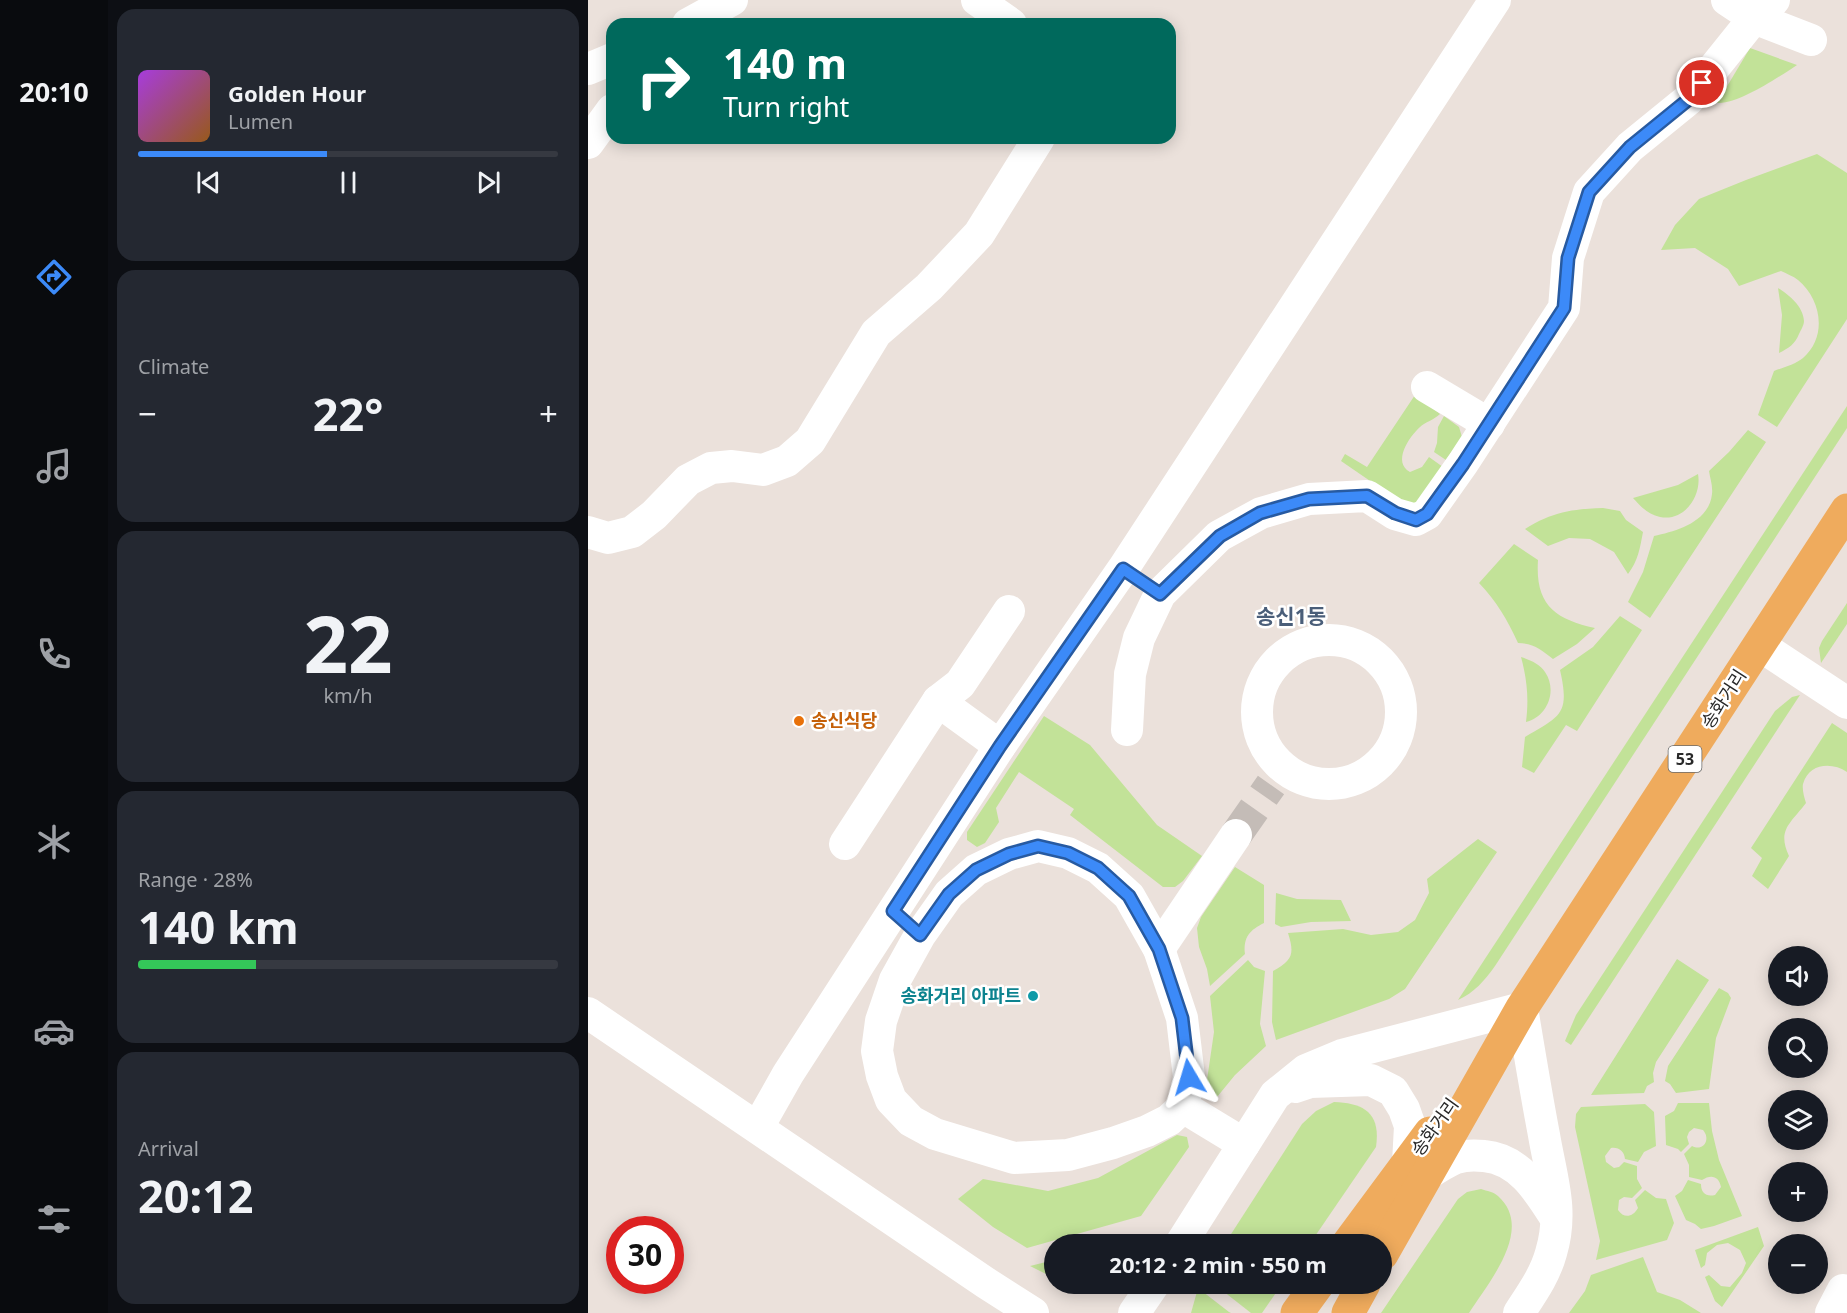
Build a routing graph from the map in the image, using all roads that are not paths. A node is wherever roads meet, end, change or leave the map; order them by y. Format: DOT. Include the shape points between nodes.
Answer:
graph roads {
  1 [pos="732,0"];
  2 [pos="977,0"];
  3 [pos="1495,0"];
  4 [pos="1727,0"];
  5 [pos="1764,9"];
  6 [pos="699,18"];
  7 [pos="1002,18"];
  8 [pos="1811,40"];
  9 [pos="606,62"];
  10 [pos="588,69"];
  11 [pos="606,118"];
  12 [pos="588,143"];
  13 [pos="1035,144"];
  14 [pos="1427,387"];
  15 [pos="1489,424"];
  16 [pos="1847,510"];
  17 [pos="588,532"];
  18 [pos="1123,569"];
  19 [pos="1160,594"];
  20 [pos="1009,611"];
  21 [pos="1759,645"];
  22 [pos="938,701"];
  23 [pos="1847,703"];
  24 [pos="1127,730"];
  25 [pos="1000,746"];
  26 [pos="1277,776"];
  27 [pos="1236,836"];
  28 [pos="845,843"];
  29 [pos="893,911"];
  30 [pos="920,935"];
  31 [pos="1159,949"];
  32 [pos="1522,1008"];
  33 [pos="588,1013"];
  34 [pos="1275,1095"];
  35 [pos="1183,1107"];
  36 [pos="758,1127"];
  37 [pos="1244,1144"];
  38 [pos="1418,1168"];
  39 [pos="1557,1220"];
  40 [pos="1187,1234"];
  41 [pos="1357,1234"];
  42 [pos="1390,1234"];
  43 [pos="1147,1294"];
  44 [pos="1311,1294"];
  45 [pos="1358,1294"];
  46 [pos="1033,1313"];
  47 [pos="1134,1313"];
  48 [pos="1297,1313"];
  49 [pos="1348,1313"];
  50 [pos="1519,1313"];
  1 -- 6 [label="street"];
  2 -- 7 [label="street"];
  3 -- 18 [label="street"];
  4 -- 5 [label="street"];
  5 -- 8 [label="street"];
  5 -- 15 [label="street" via="1689,99 1630,147 1589,192 1568,258 1564,308"];
  9 -- 10 [label="street"];
  11 -- 12 [label="street"];
  13 -- 17 [label="street" via="979,234 929,287 876,333 810,441 787,461 763,470 711,468 688,480 632,532 608,538"];
  14 -- 15 [label="street"];
  15 -- 19 [label="street" via="1427,514 1416,520 1367,496 1309,499 1260,513 1220,536"];
  16 -- 21 [label="main road, 송화거리 / 53"];
  18 -- 19 [label="street"];
  18 -- 25 [label="street"];
  19 -- 24 [label="street" via="1139,638 1130,674"];
  20 -- 22 [label="street" via="960,684"];
  21 -- 23 [label="street"];
  21 -- 32 [label="main road, 송화거리 / 53"];
  22 -- 25 [label="street"];
  22 -- 28 [label="street"];
  25 -- 29 [label="street"];
  26 -- 26 [label="street" via="1340,784 1368,773 1390,752 1401,724 1400,694 1376,656 1356,645 1319,640 1291,650 1269,671 1258,699 1257,714"];
  27 -- 31 [label="street"];
  29 -- 30 [label="street"];
  29 -- 36 [label="street"];
  30 -- 31 [label="street" via="949,894 976,870 1009,854 1038,846 1068,853 1098,868 1129,896"];
  30 -- 35 [label="street" via="895,980 880,1020 877,1051 891,1101 911,1121 935,1134 1014,1158 1068,1155 1113,1143 1169,1120"];
  31 -- 35 [label="street" via="1182,1018 1189,1077"];
  32 -- 34 [label="street" via="1342,1055 1306,1070"];
  32 -- 38 [label="main road, 송화거리 / 53"];
  32 -- 39 [label="street"];
  33 -- 36 [label="street"];
  34 -- 37 [label="street"];
  34 -- 38 [label="street" via="1310,1082 1371,1080 1393,1091 1410,1126"];
  35 -- 37 [label="street"];
  36 -- 46 [label="street"];
  37 -- 40 [label="street"];
  38 -- 39 [label="street" via="1474,1155 1497,1157 1518,1169 1539,1190"];
  38 -- 41 [label="main road, 송화거리 / 53"];
  38 -- 42 [label="main road, 송화거리 / 53"];
  39 -- 50 [label="street" via="1543,1276"];
  43 -- 47 [label="street"];
  44 -- 48 [label="main road"];
  45 -- 49 [label="main road"];
}
